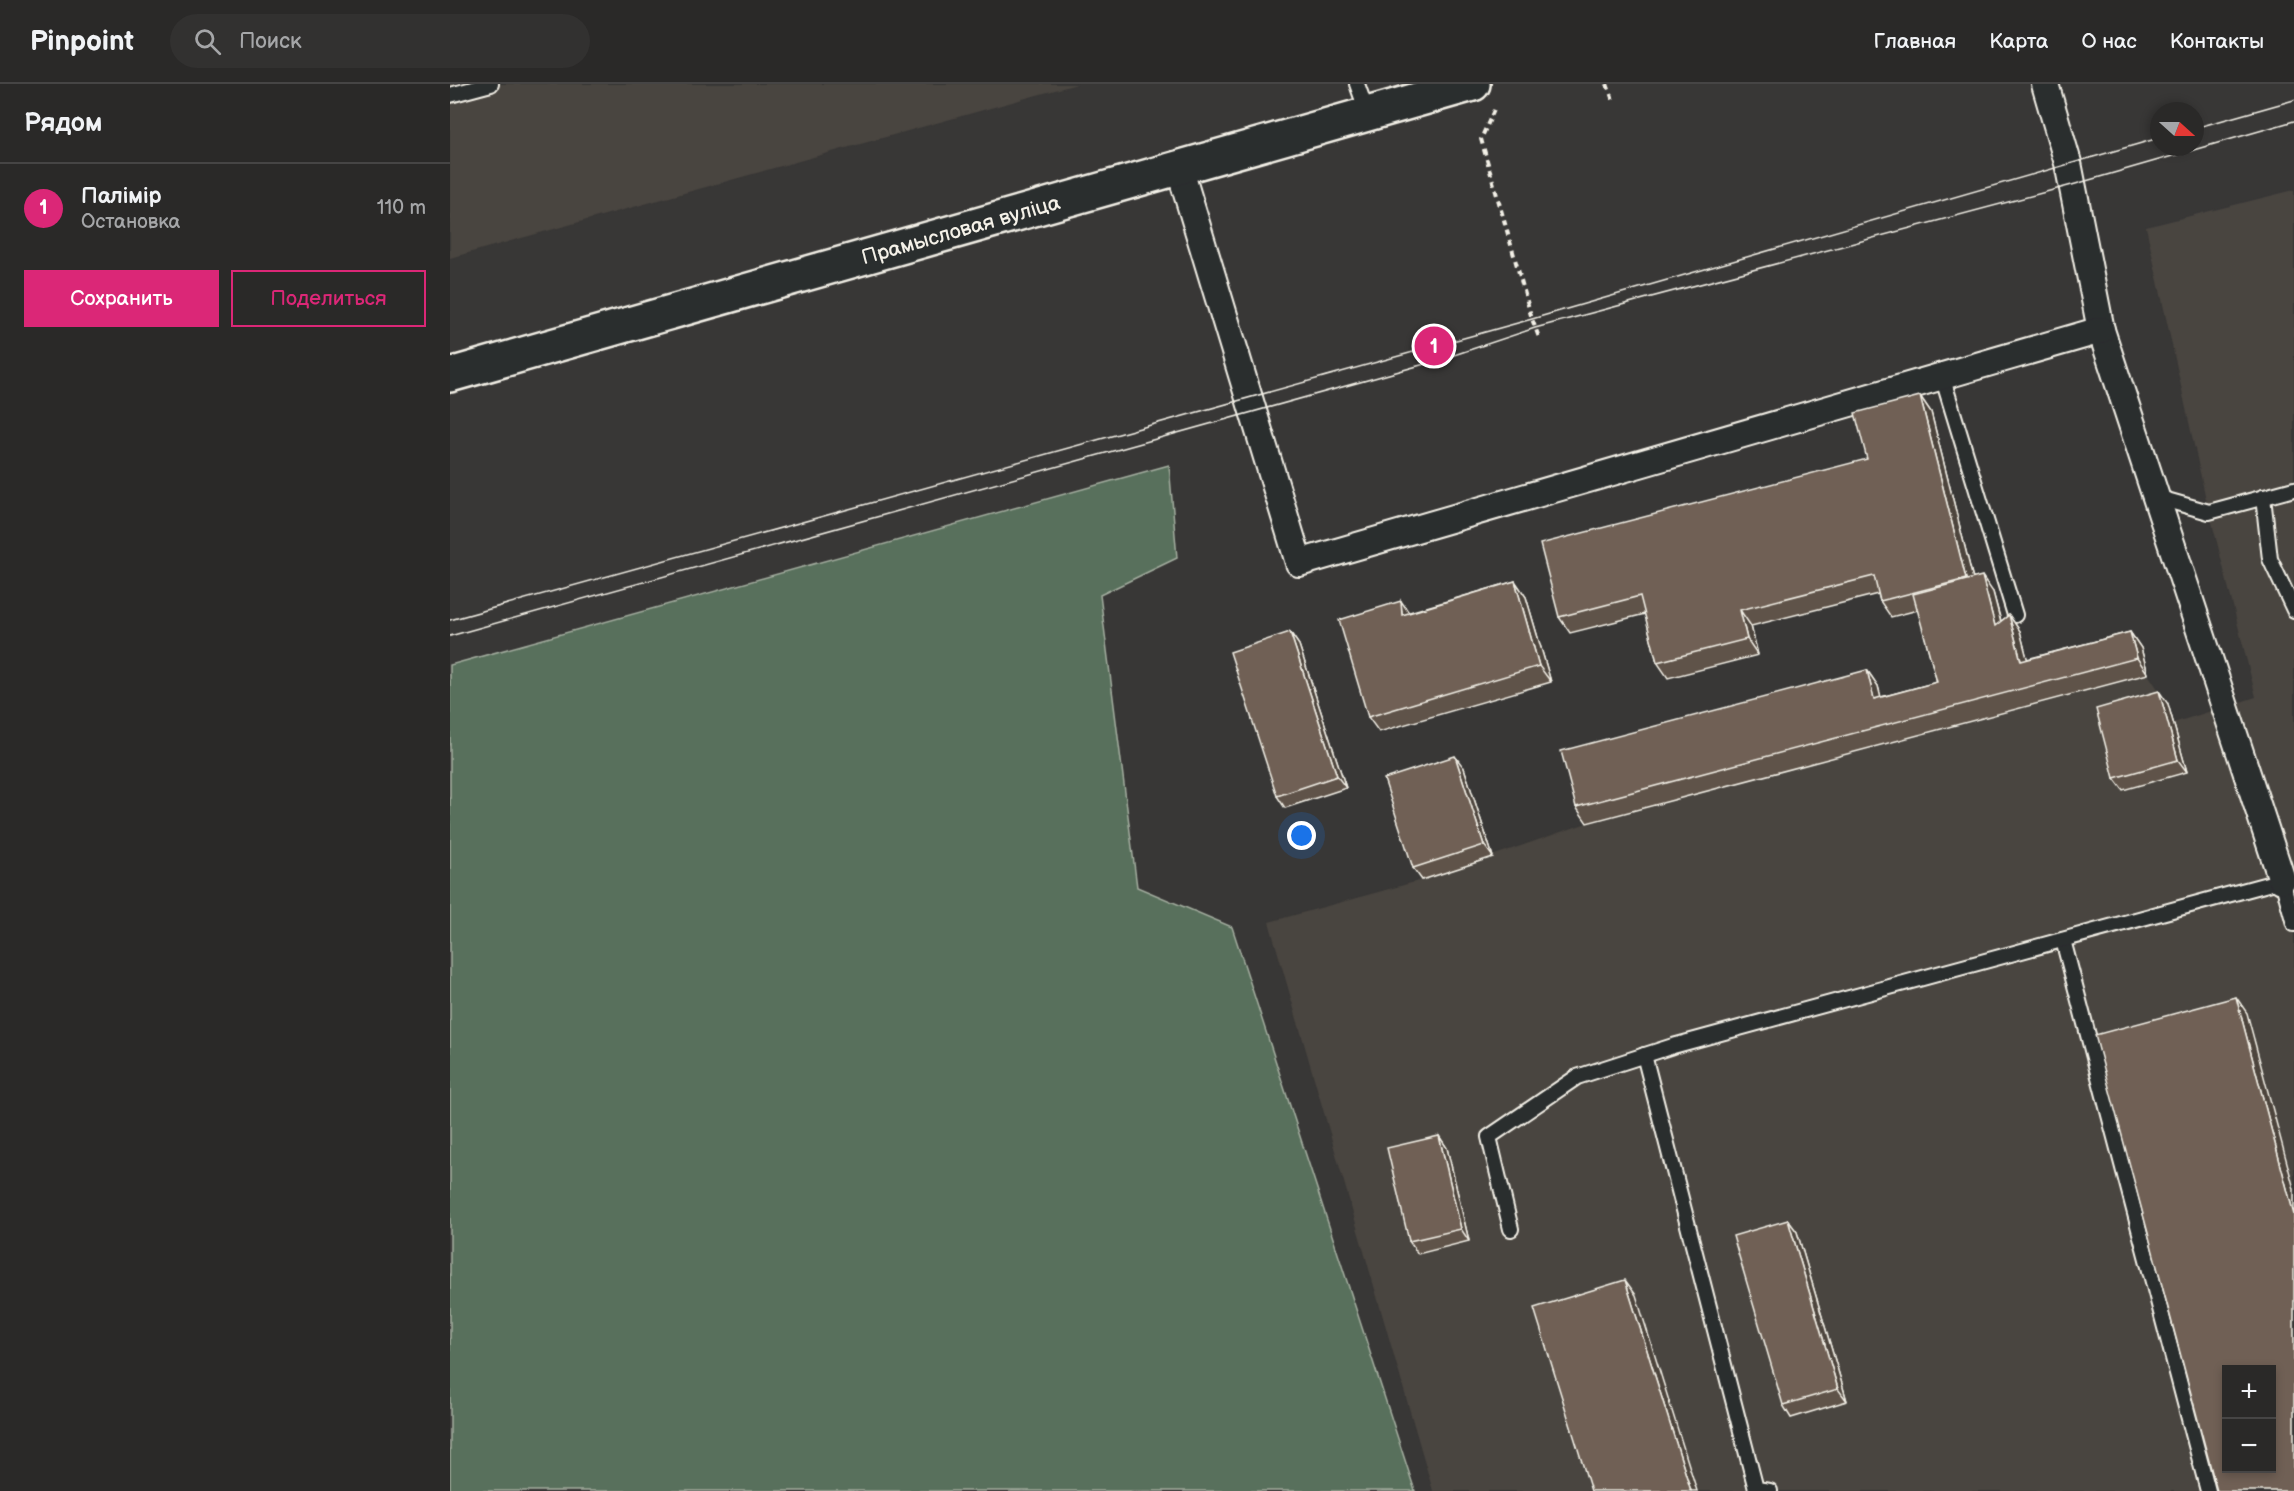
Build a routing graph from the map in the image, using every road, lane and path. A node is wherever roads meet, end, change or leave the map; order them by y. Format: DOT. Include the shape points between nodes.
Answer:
graph roads {
  1 [pos="490,84"];
  2 [pos="1357,84"];
  3 [pos="1607,84"];
  4 [pos="2045,84"];
  5 [pos="450,95"];
  6 [pos="1484,95"];
  7 [pos="1614,103"];
  8 [pos="1368,115"];
  9 [pos="1179,167"];
  10 [pos="2102,330"];
  11 [pos="1540,340"];
  12 [pos="450,375"];
  13 [pos="1942,376"];
  14 [pos="2294,489"];
  15 [pos="2156,497"];
  16 [pos="2263,497"];
  17 [pos="2294,610"];
  18 [pos="2015,615"];
  19 [pos="2288,879"];
  20 [pos="2294,924"];
  21 [pos="2063,940"];
  22 [pos="1644,1055"];
  23 [pos="1511,1229"];
  24 [pos="1761,1490"];
  25 [pos="2208,1491"];
  1 -- 5 [label="lane"];
  2 -- 8 [label="lane"];
  3 -- 7 [label="path"];
  4 -- 10 [label="street" via="2068,163"];
  6 -- 8 [label="main road, Прамысловая вуліца"];
  6 -- 11 [label="path" via="1481,139"];
  8 -- 9 [label="main road, Прамысловая вуліца"];
  9 -- 12 [label="main road, Прамысловая вуліца"];
  9 -- 13 [label="street" via="1299,562"];
  10 -- 13 [label="street"];
  10 -- 15 [label="street"];
  13 -- 18 [label="lane"];
  14 -- 16 [label="lane"];
  15 -- 16 [label="lane" via="2209,512"];
  15 -- 19 [label="street"];
  16 -- 17 [label="lane" via="2270,559"];
  19 -- 20 [label="lane"];
  19 -- 21 [label="lane"];
  21 -- 22 [label="lane"];
  21 -- 25 [label="lane"];
  22 -- 23 [label="lane" via="1577,1077 1489,1137"];
  22 -- 24 [label="lane"];
}
